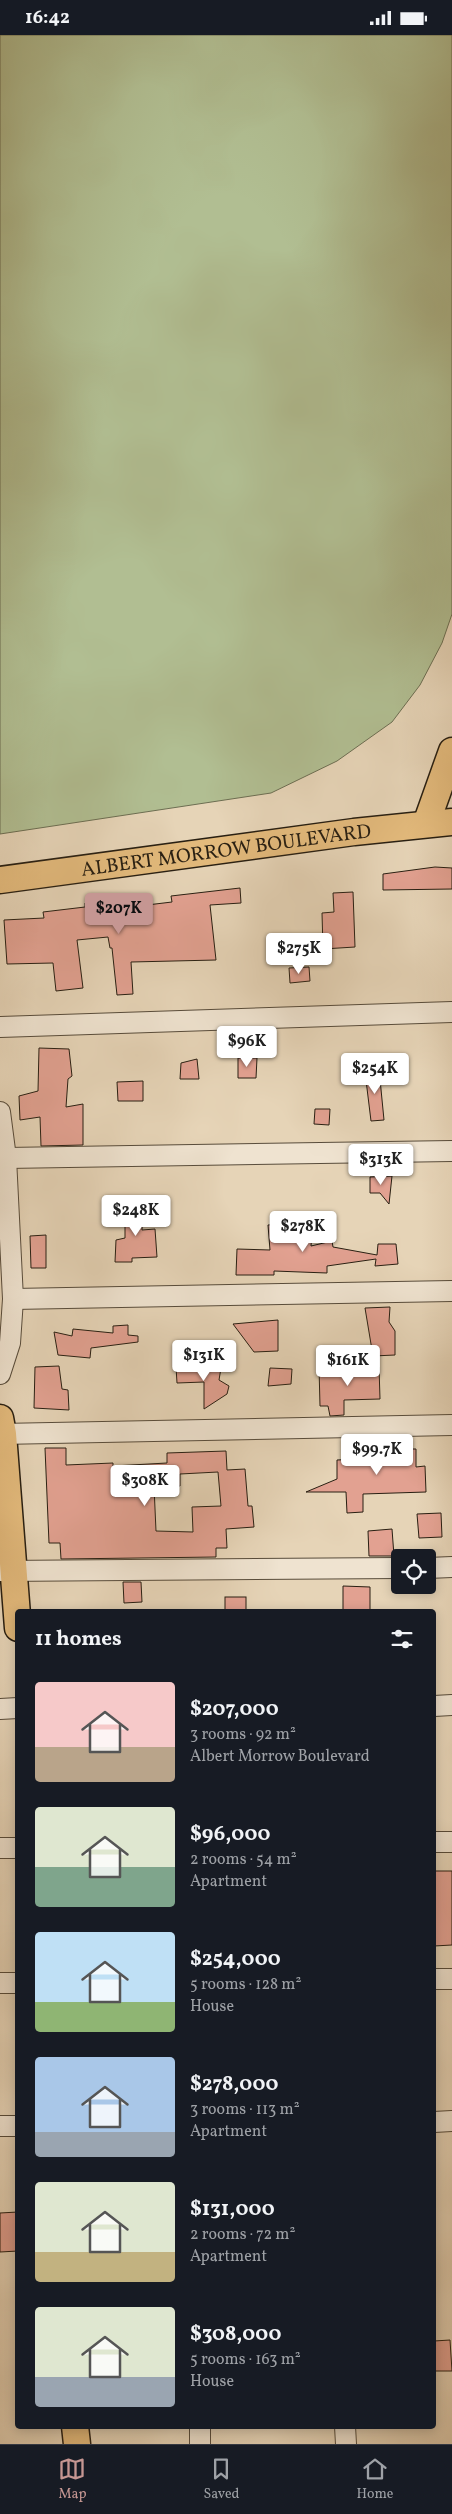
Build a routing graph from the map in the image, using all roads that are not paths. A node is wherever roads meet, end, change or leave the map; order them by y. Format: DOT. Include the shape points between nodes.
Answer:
graph roads {
  1 [pos="452,751"];
  2 [pos="452,822"];
  3 [pos="426,824"];
  4 [pos="0,880"];
  5 [pos="452,1012"];
  6 [pos="0,1027"];
  7 [pos="0,1112"];
  8 [pos="452,1151"];
  9 [pos="6,1158"];
  10 [pos="452,1291"];
  11 [pos="14,1299"];
  12 [pos="0,1374"];
  13 [pos="452,1425"];
  14 [pos="1,1429"];
  15 [pos="452,1567"];
  16 [pos="391,1568"];
  17 [pos="436,1568"];
  18 [pos="7,1571"];
  19 [pos="15,1612"];
  20 [pos="436,1705"];
  21 [pos="452,1705"];
  22 [pos="0,1709"];
  23 [pos="15,1709"];
  24 [pos="452,1842"];
  25 [pos="436,1843"];
  26 [pos="0,1848"];
  27 [pos="15,1848"];
  28 [pos="436,1979"];
  29 [pos="452,1979"];
  30 [pos="0,1983"];
  31 [pos="15,1983"];
  32 [pos="452,2121"];
  33 [pos="436,2122"];
  34 [pos="0,2126"];
  35 [pos="15,2126"];
  36 [pos="75,2429"];
  37 [pos="200,2429"];
  38 [pos="346,2429"];
  39 [pos="77,2444"];
  40 [pos="200,2444"];
  41 [pos="346,2444"];
  1 -- 3 [label="main road"];
  2 -- 3 [label="main road, ALBERT MORROW BOULEVARD"];
  3 -- 4 [label="main road, ALBERT MORROW BOULEVARD"];
  5 -- 6 [label="street"];
  7 -- 9 [label="street"];
  8 -- 9 [label="street"];
  9 -- 11 [label="street"];
  10 -- 11 [label="street"];
  11 -- 12 [label="street" via="10,1343"];
  13 -- 14 [label="street"];
  14 -- 18 [label="main road"];
  15 -- 17 [label="street"];
  16 -- 18 [label="street"];
  18 -- 19 [label="main road"];
  20 -- 21 [label="street"];
  22 -- 23 [label="street"];
  24 -- 25 [label="street"];
  26 -- 27 [label="street"];
  28 -- 29 [label="street"];
  30 -- 31 [label="street"];
  32 -- 33 [label="street"];
  34 -- 35 [label="street"];
  36 -- 39 [label="main road"];
  37 -- 40 [label="street"];
  38 -- 41 [label="street"];
}
